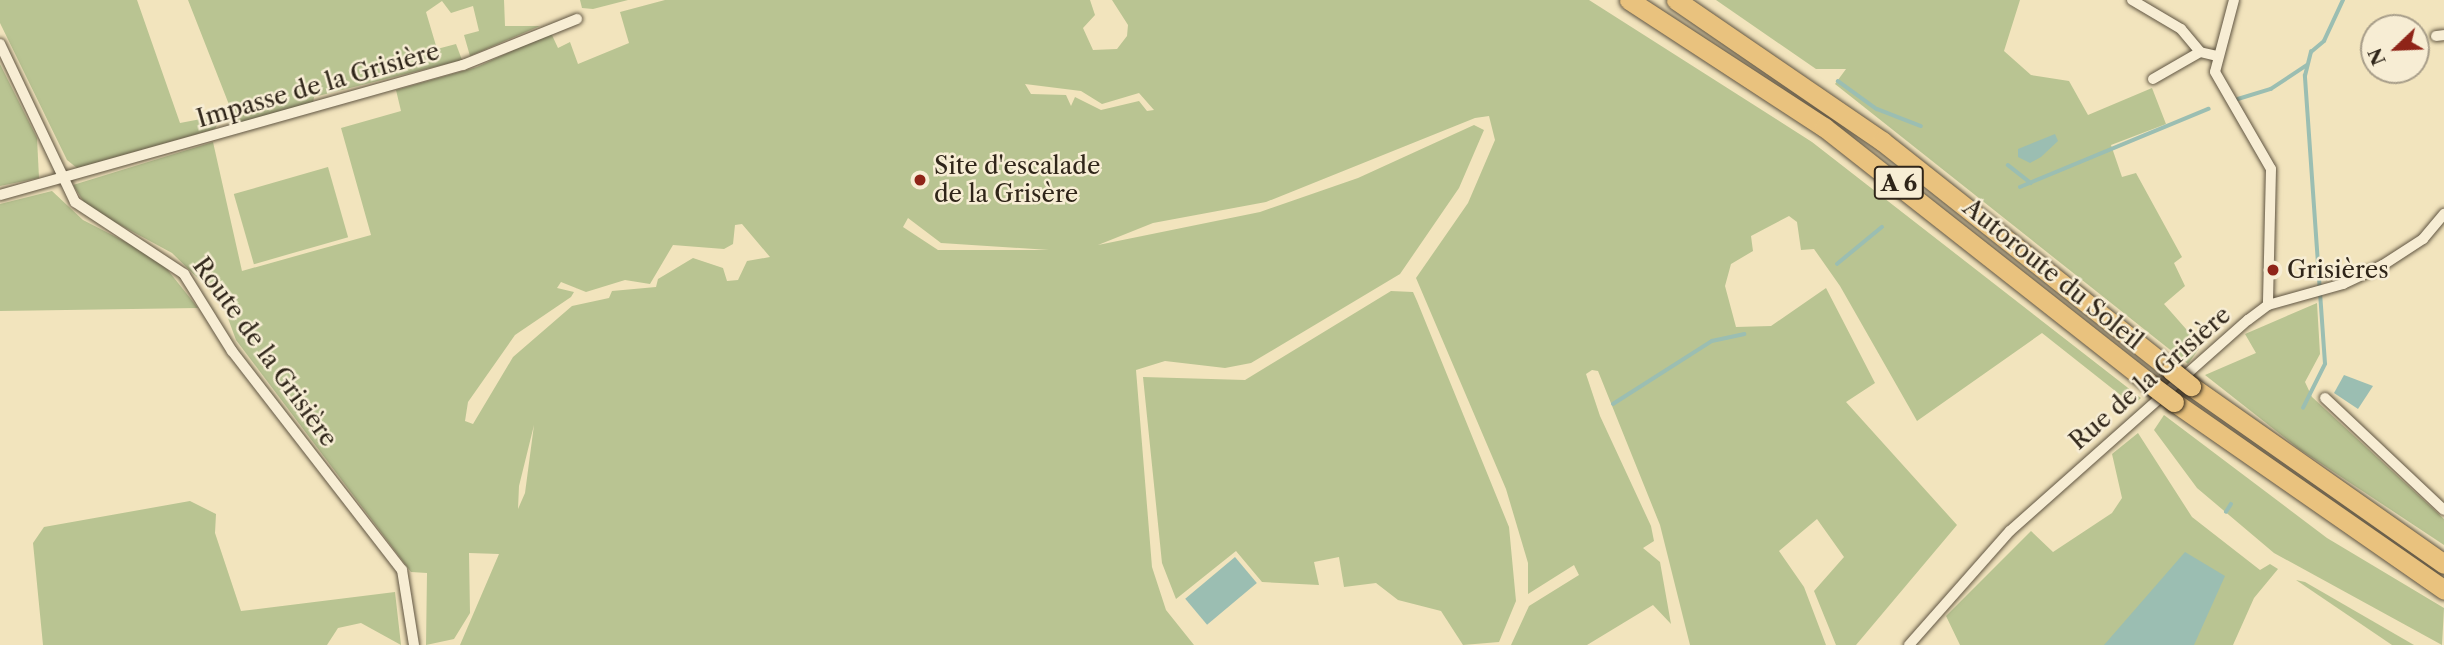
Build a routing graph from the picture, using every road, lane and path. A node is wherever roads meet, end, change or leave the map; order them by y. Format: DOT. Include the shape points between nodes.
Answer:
graph roads {
  1 [pos="1629,0"];
  2 [pos="1676,0"];
  3 [pos="2132,0"];
  4 [pos="2234,0"];
  5 [pos="577,19"];
  6 [pos="0,44"];
  7 [pos="2200,52"];
  8 [pos="2217,56"];
  9 [pos="2152,79"];
  10 [pos="66,179"];
  11 [pos="0,195"];
  12 [pos="2444,214"];
  13 [pos="2268,305"];
  14 [pos="2325,398"];
  15 [pos="2444,510"];
  16 [pos="2444,564"];
  17 [pos="2444,590"];
  18 [pos="414,645"];
  19 [pos="1909,645"];
  1 -- 17 [label="highway, Autoroute du Soleil / A 6, bridge" via="1824,127 2174,402"];
  2 -- 16 [label="highway, Autoroute du Soleil / A 6, bridge" via="1882,141 2190,386"];
  3 -- 7 [label="street" via="2181,29"];
  4 -- 8 [label="street"];
  5 -- 10 [label="street, Impasse de la Grisière" via="463,65"];
  6 -- 10 [label="street, Route de la Grisière"];
  7 -- 8 [label="street"];
  7 -- 9 [label="street"];
  8 -- 13 [label="street" via="2215,72 2271,169"];
  10 -- 11 [label="street, Impasse de la Grisière"];
  10 -- 18 [label="street, Route de la Grisière" via="75,202 100,224 184,274 232,351 402,570"];
  12 -- 13 [label="street, Rue de la Grisière" via="2402,254 2325,289"];
  13 -- 19 [label="street, Rue de la Grisière" via="2064,480"];
  14 -- 15 [label="street"];
}
